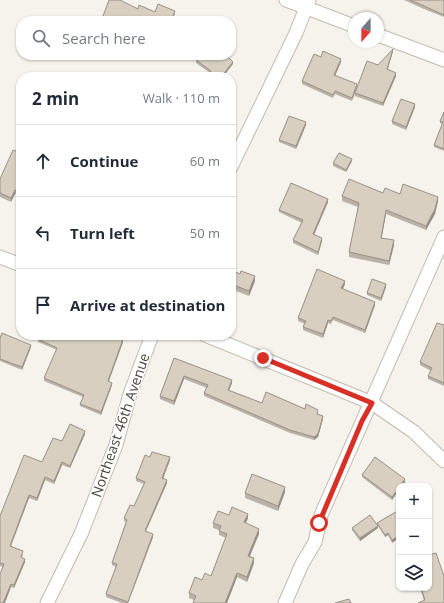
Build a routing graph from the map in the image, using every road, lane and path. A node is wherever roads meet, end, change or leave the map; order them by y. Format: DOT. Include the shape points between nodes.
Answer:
graph roads {
  1 [pos="286,0"];
  2 [pos="308,4"];
  3 [pos="348,23"];
  4 [pos="384,37"];
  5 [pos="444,60"];
  6 [pos="236,156"];
  7 [pos="444,237"];
  8 [pos="0,257"];
  9 [pos="16,263"];
  10 [pos="150,340"];
  11 [pos="218,340"];
  12 [pos="372,403"];
  13 [pos="444,461"];
  14 [pos="47,603"];
  15 [pos="285,603"];
  1 -- 2 [label="street"];
  2 -- 3 [label="street"];
  2 -- 6 [label="street"];
  4 -- 5 [label="street"];
  7 -- 12 [label="street"];
  8 -- 9 [label="street"];
  10 -- 14 [label="street, Northeast 46th Avenue" via="130,394 116,445 81,534"];
  11 -- 12 [label="street"];
  12 -- 13 [label="street" via="414,432"];
  12 -- 15 [label="street" via="321,515 315,542"];
}
